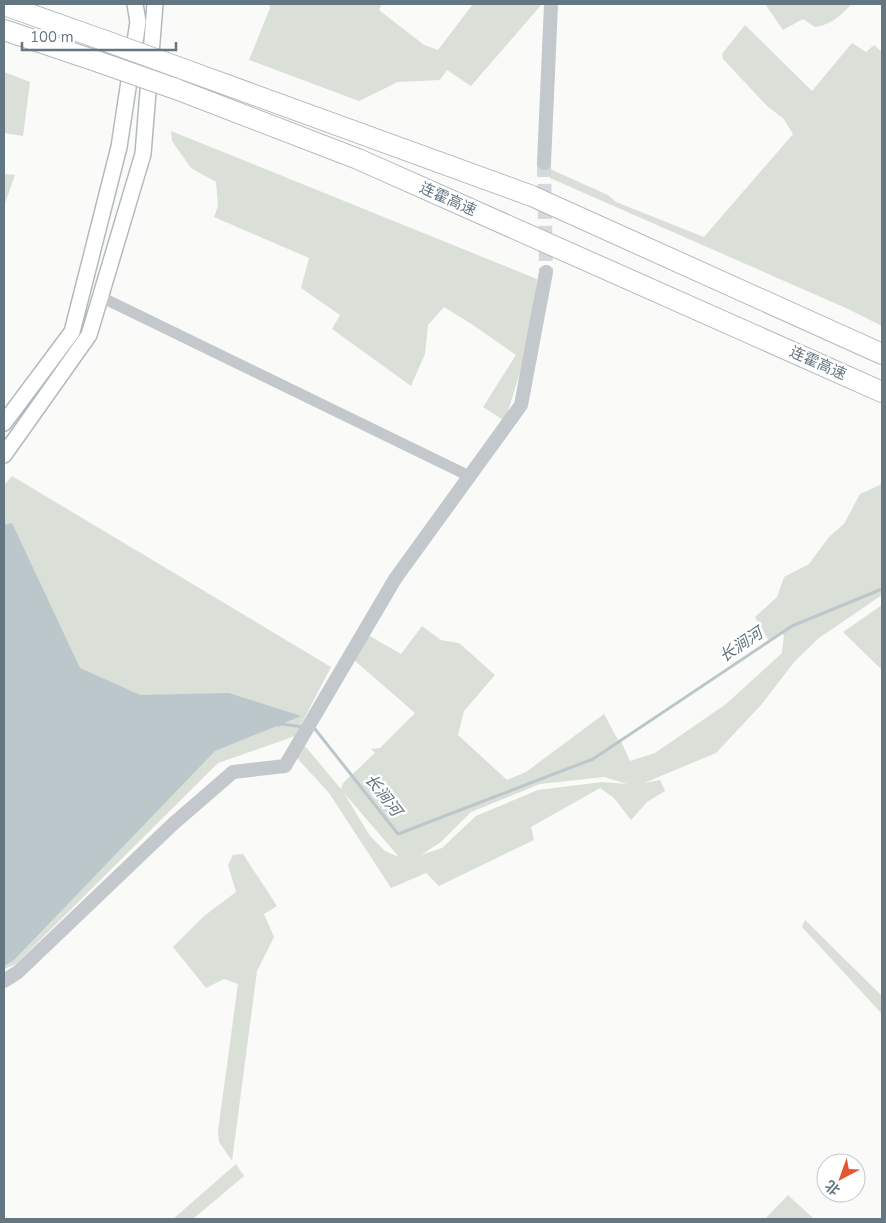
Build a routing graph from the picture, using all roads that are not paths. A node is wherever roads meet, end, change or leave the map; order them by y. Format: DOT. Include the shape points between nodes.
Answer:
graph roads {
  1 [pos="135,4"];
  2 [pos="155,4"];
  3 [pos="551,4"];
  4 [pos="4,6"];
  5 [pos="4,30"];
  6 [pos="544,163"];
  7 [pos="546,272"];
  8 [pos="101,296"];
  9 [pos="882,354"];
  10 [pos="882,392"];
  11 [pos="4,423"];
  12 [pos="4,456"];
  13 [pos="469,476"];
  14 [pos="4,981"];
  1 -- 11 [label="main road" via="138,22 120,147 72,332"];
  2 -- 8 [label="main road" via="143,154"];
  3 -- 6 [label="street"];
  4 -- 9 [label="highway, 连霍高速, bridge" via="532,196"];
  5 -- 10 [label="highway, 连霍高速, bridge" via="176,89 358,159"];
  7 -- 13 [label="street" via="521,405"];
  8 -- 12 [label="main road" via="89,335"];
  8 -- 13 [label="street"];
  13 -- 14 [label="street" via="395,579 285,766 234,772 173,824 18,972"];
}
